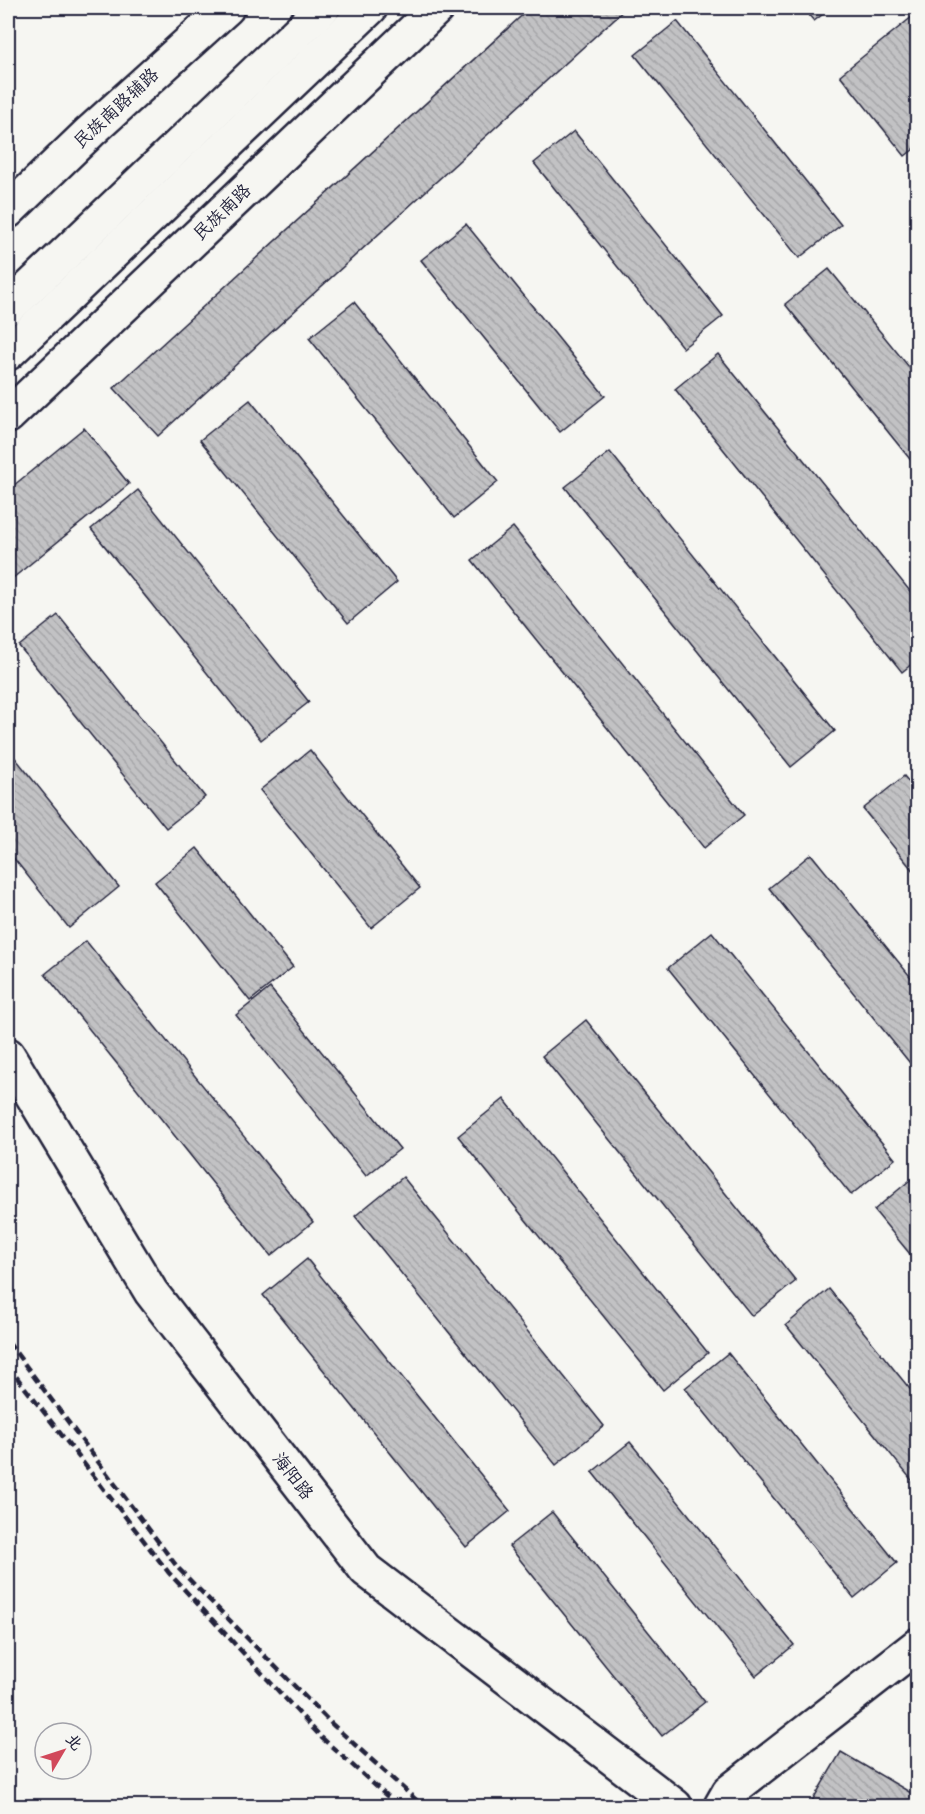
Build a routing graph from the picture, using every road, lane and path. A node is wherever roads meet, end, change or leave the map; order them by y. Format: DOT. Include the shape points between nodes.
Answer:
graph roads {
  1 [pos="227,8"];
  2 [pos="323,8"];
  3 [pos="370,8"];
  4 [pos="437,8"];
  5 [pos="8,211"];
  6 [pos="8,308"];
  7 [pos="8,353"];
  8 [pos="8,416"];
  9 [pos="8,1055"];
  10 [pos="918,1644"];
  11 [pos="675,1806"];
  12 [pos="721,1806"];
  1 -- 5 [label="main road, 民族南路辅路"];
  2 -- 6 [label="main road"];
  3 -- 7 [label="main road"];
  4 -- 8 [label="main road, 民族南路"];
  9 -- 11 [label="main road, 海阳路" via="151,1292 366,1570"];
  10 -- 12 [label="main road" via="729,1792"];
}
